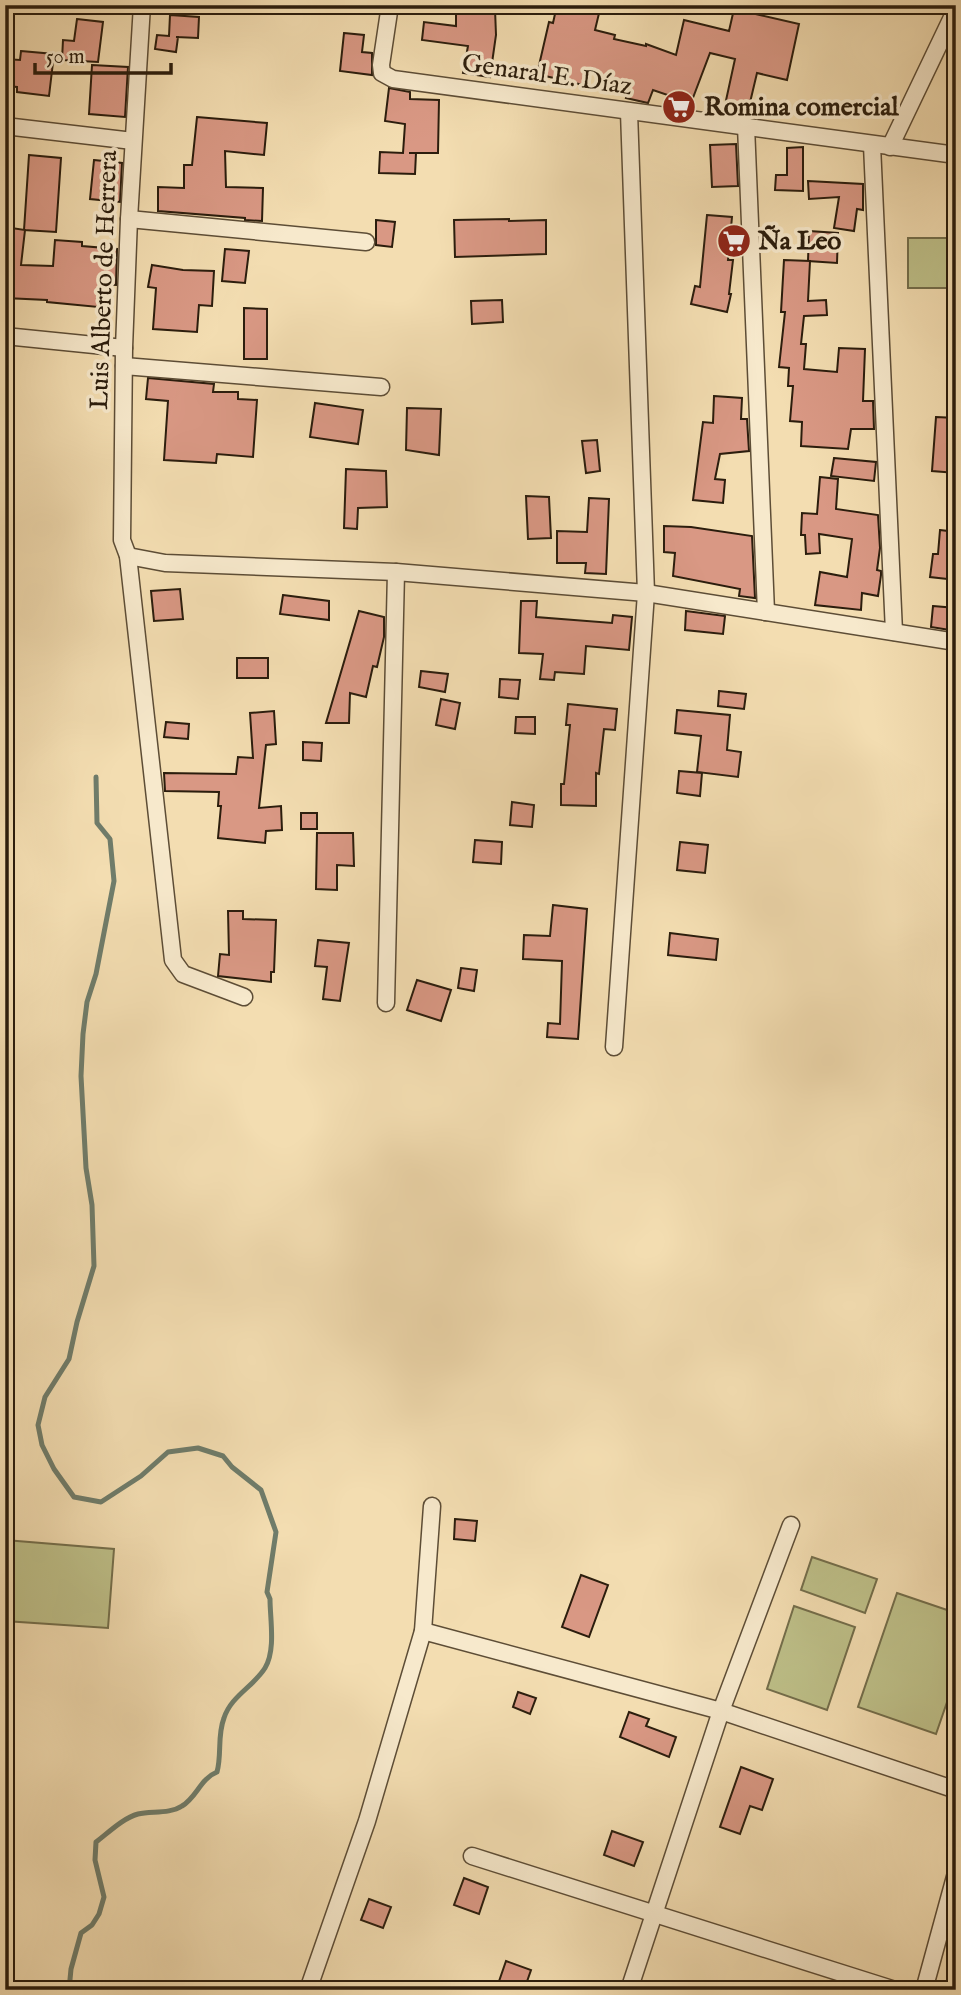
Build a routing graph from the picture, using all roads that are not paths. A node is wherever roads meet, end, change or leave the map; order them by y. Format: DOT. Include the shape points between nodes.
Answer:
graph roads {
  1 [pos="142,5"];
  2 [pos="390,5"];
  3 [pos="956,9"];
  4 [pos="629,112"];
  5 [pos="5,126"];
  6 [pos="746,126"];
  7 [pos="133,141"];
  8 [pos="872,145"];
  9 [pos="890,147"];
  10 [pos="956,155"];
  11 [pos="129,219"];
  12 [pos="366,242"];
  13 [pos="5,336"];
  14 [pos="124,348"];
  15 [pos="124,366"];
  16 [pos="381,387"];
  17 [pos="128,556"];
  18 [pos="396,572"];
  19 [pos="646,593"];
  20 [pos="766,612"];
  21 [pos="894,632"];
  22 [pos="956,642"];
  23 [pos="244,997"];
  24 [pos="386,1003"];
  25 [pos="614,1048"];
  26 [pos="432,1506"];
  27 [pos="791,1525"];
  28 [pos="423,1631"];
  29 [pos="721,1711"];
  30 [pos="956,1790"];
  31 [pos="472,1856"];
  32 [pos="956,1873"];
  33 [pos="653,1915"];
  34 [pos="308,1990"];
  35 [pos="629,1990"];
  36 [pos="895,1990"];
  37 [pos="924,1990"];
  1 -- 7 [label="street, Luis Alberto de Herrera"];
  2 -- 4 [label="street, Genaral E. Díaz" via="381,59 382,73 393,79"];
  3 -- 9 [label="street"];
  4 -- 6 [label="street, Genaral E. Díaz"];
  4 -- 19 [label="street"];
  5 -- 7 [label="street"];
  6 -- 8 [label="street, Genaral E. Díaz"];
  6 -- 20 [label="street"];
  7 -- 11 [label="street, Luis Alberto de Herrera"];
  8 -- 9 [label="street, Genaral E. Díaz"];
  8 -- 21 [label="street"];
  9 -- 10 [label="street, Genaral E. Díaz"];
  11 -- 12 [label="street"];
  11 -- 14 [label="street, Luis Alberto de Herrera"];
  13 -- 14 [label="street"];
  14 -- 15 [label="street, Luis Alberto de Herrera"];
  15 -- 16 [label="street"];
  15 -- 17 [label="street, Luis Alberto de Herrera" via="122,540"];
  17 -- 18 [label="street" via="165,563"];
  17 -- 23 [label="street, Luis Alberto de Herrera" via="173,960 183,974"];
  18 -- 19 [label="street"];
  18 -- 24 [label="street"];
  19 -- 20 [label="street"];
  19 -- 25 [label="street"];
  20 -- 21 [label="street"];
  21 -- 22 [label="street"];
  26 -- 28 [label="street"];
  27 -- 29 [label="street"];
  28 -- 29 [label="street"];
  28 -- 34 [label="street" via="367,1821"];
  29 -- 30 [label="street"];
  29 -- 33 [label="street"];
  31 -- 33 [label="street"];
  32 -- 37 [label="street"];
  33 -- 35 [label="street"];
  33 -- 36 [label="street"];
}
